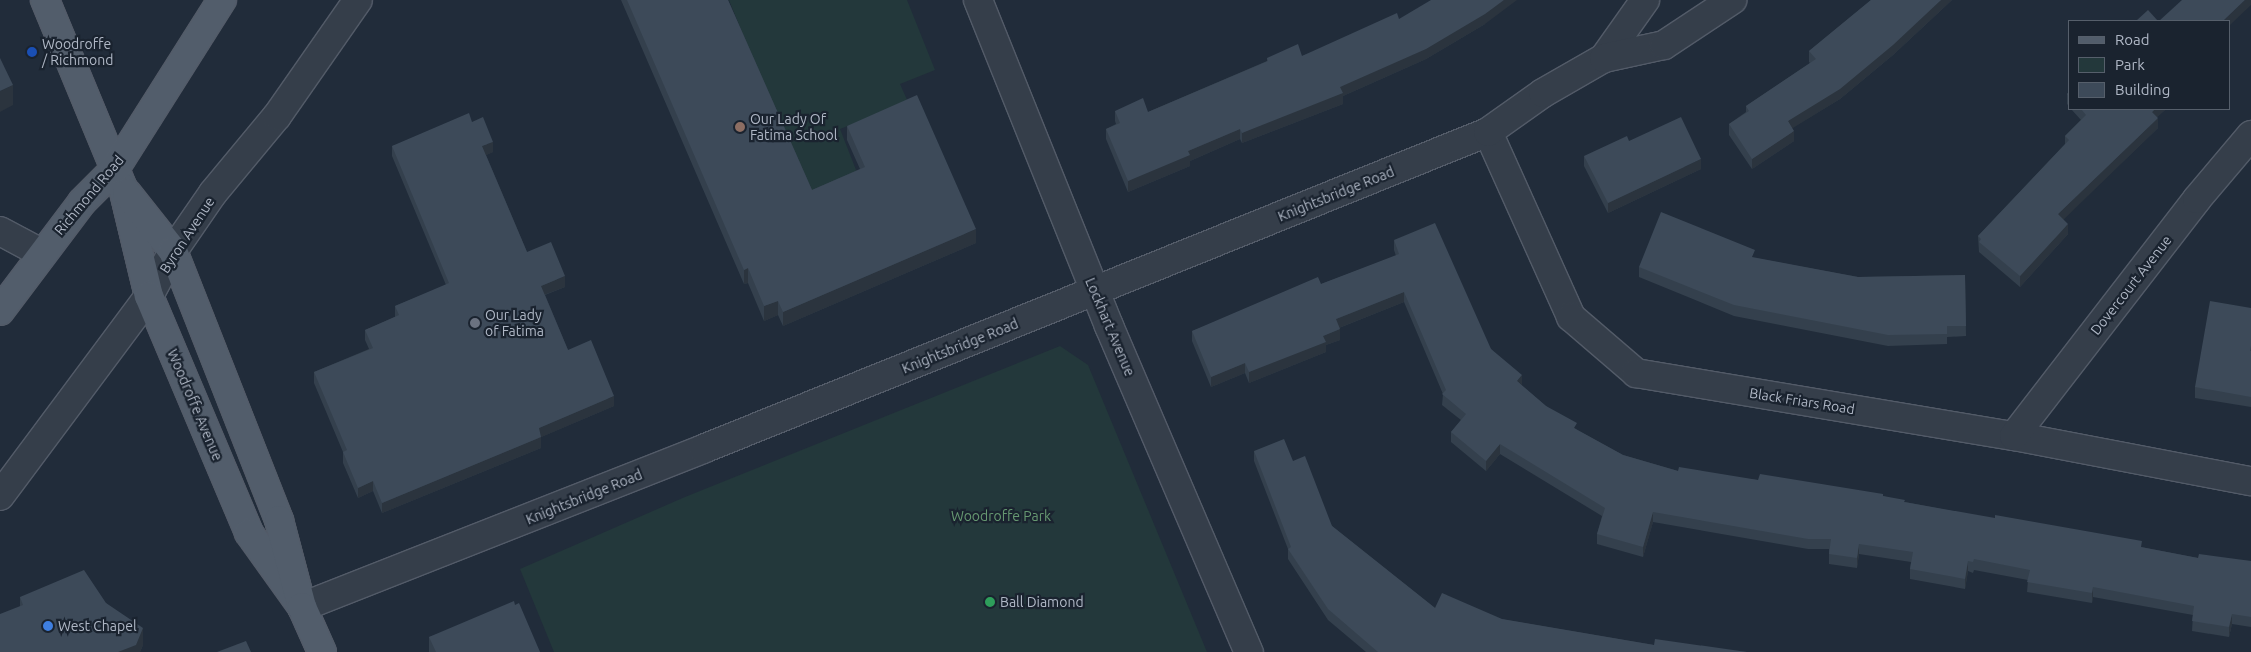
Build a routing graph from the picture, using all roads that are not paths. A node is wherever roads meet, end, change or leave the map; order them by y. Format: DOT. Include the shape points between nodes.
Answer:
graph roads {
  1 [pos="45,0"];
  2 [pos="222,0"];
  3 [pos="358,0"];
  4 [pos="978,0"];
  5 [pos="1645,0"];
  6 [pos="1732,0"];
  7 [pos="1604,58"];
  8 [pos="1488,132"];
  9 [pos="2251,136"];
  10 [pos="119,178"];
  11 [pos="0,230"];
  12 [pos="173,252"];
  13 [pos="41,253"];
  14 [pos="146,285"];
  15 [pos="1095,291"];
  16 [pos="0,311"];
  17 [pos="2014,436"];
  18 [pos="2251,481"];
  19 [pos="0,496"];
  20 [pos="302,606"];
  21 [pos="322,652"];
  22 [pos="1249,652"];
  1 -- 10 [label="main road, Woodroffe Avenue"];
  2 -- 10 [label="main road, Richmond Road"];
  3 -- 12 [label="street, Byron Avenue" via="277,116 213,193"];
  4 -- 15 [label="street, Lockhart Avenue"];
  5 -- 7 [label="street, Knightsbridge Road"];
  6 -- 7 [label="street, Knightsbridge Road" via="1664,45"];
  7 -- 8 [label="street, Knightsbridge Road" via="1543,93"];
  8 -- 15 [label="street, Knightsbridge Road"];
  8 -- 17 [label="street, Black Friars Road" via="1571,317 1636,374"];
  9 -- 17 [label="street, Dovercourt Avenue" via="2197,198"];
  10 -- 12 [label="main road, Woodroffe Avenue"];
  10 -- 13 [label="main road, Richmond Road" via="82,202"];
  10 -- 14 [label="main road, Woodroffe Avenue"];
  11 -- 13 [label="street"];
  12 -- 14 [label="street, Byron Avenue"];
  12 -- 20 [label="main road, Woodroffe Avenue" via="279,520"];
  13 -- 16 [label="main road, Richmond Road"];
  14 -- 19 [label="street, Byron Avenue"];
  14 -- 20 [label="main road, Woodroffe Avenue" via="249,534"];
  15 -- 20 [label="street, Knightsbridge Road"];
  15 -- 22 [label="street, Lockhart Avenue"];
  17 -- 18 [label="street, Black Friars Road"];
  20 -- 21 [label="main road, Woodroffe Avenue"];
}
